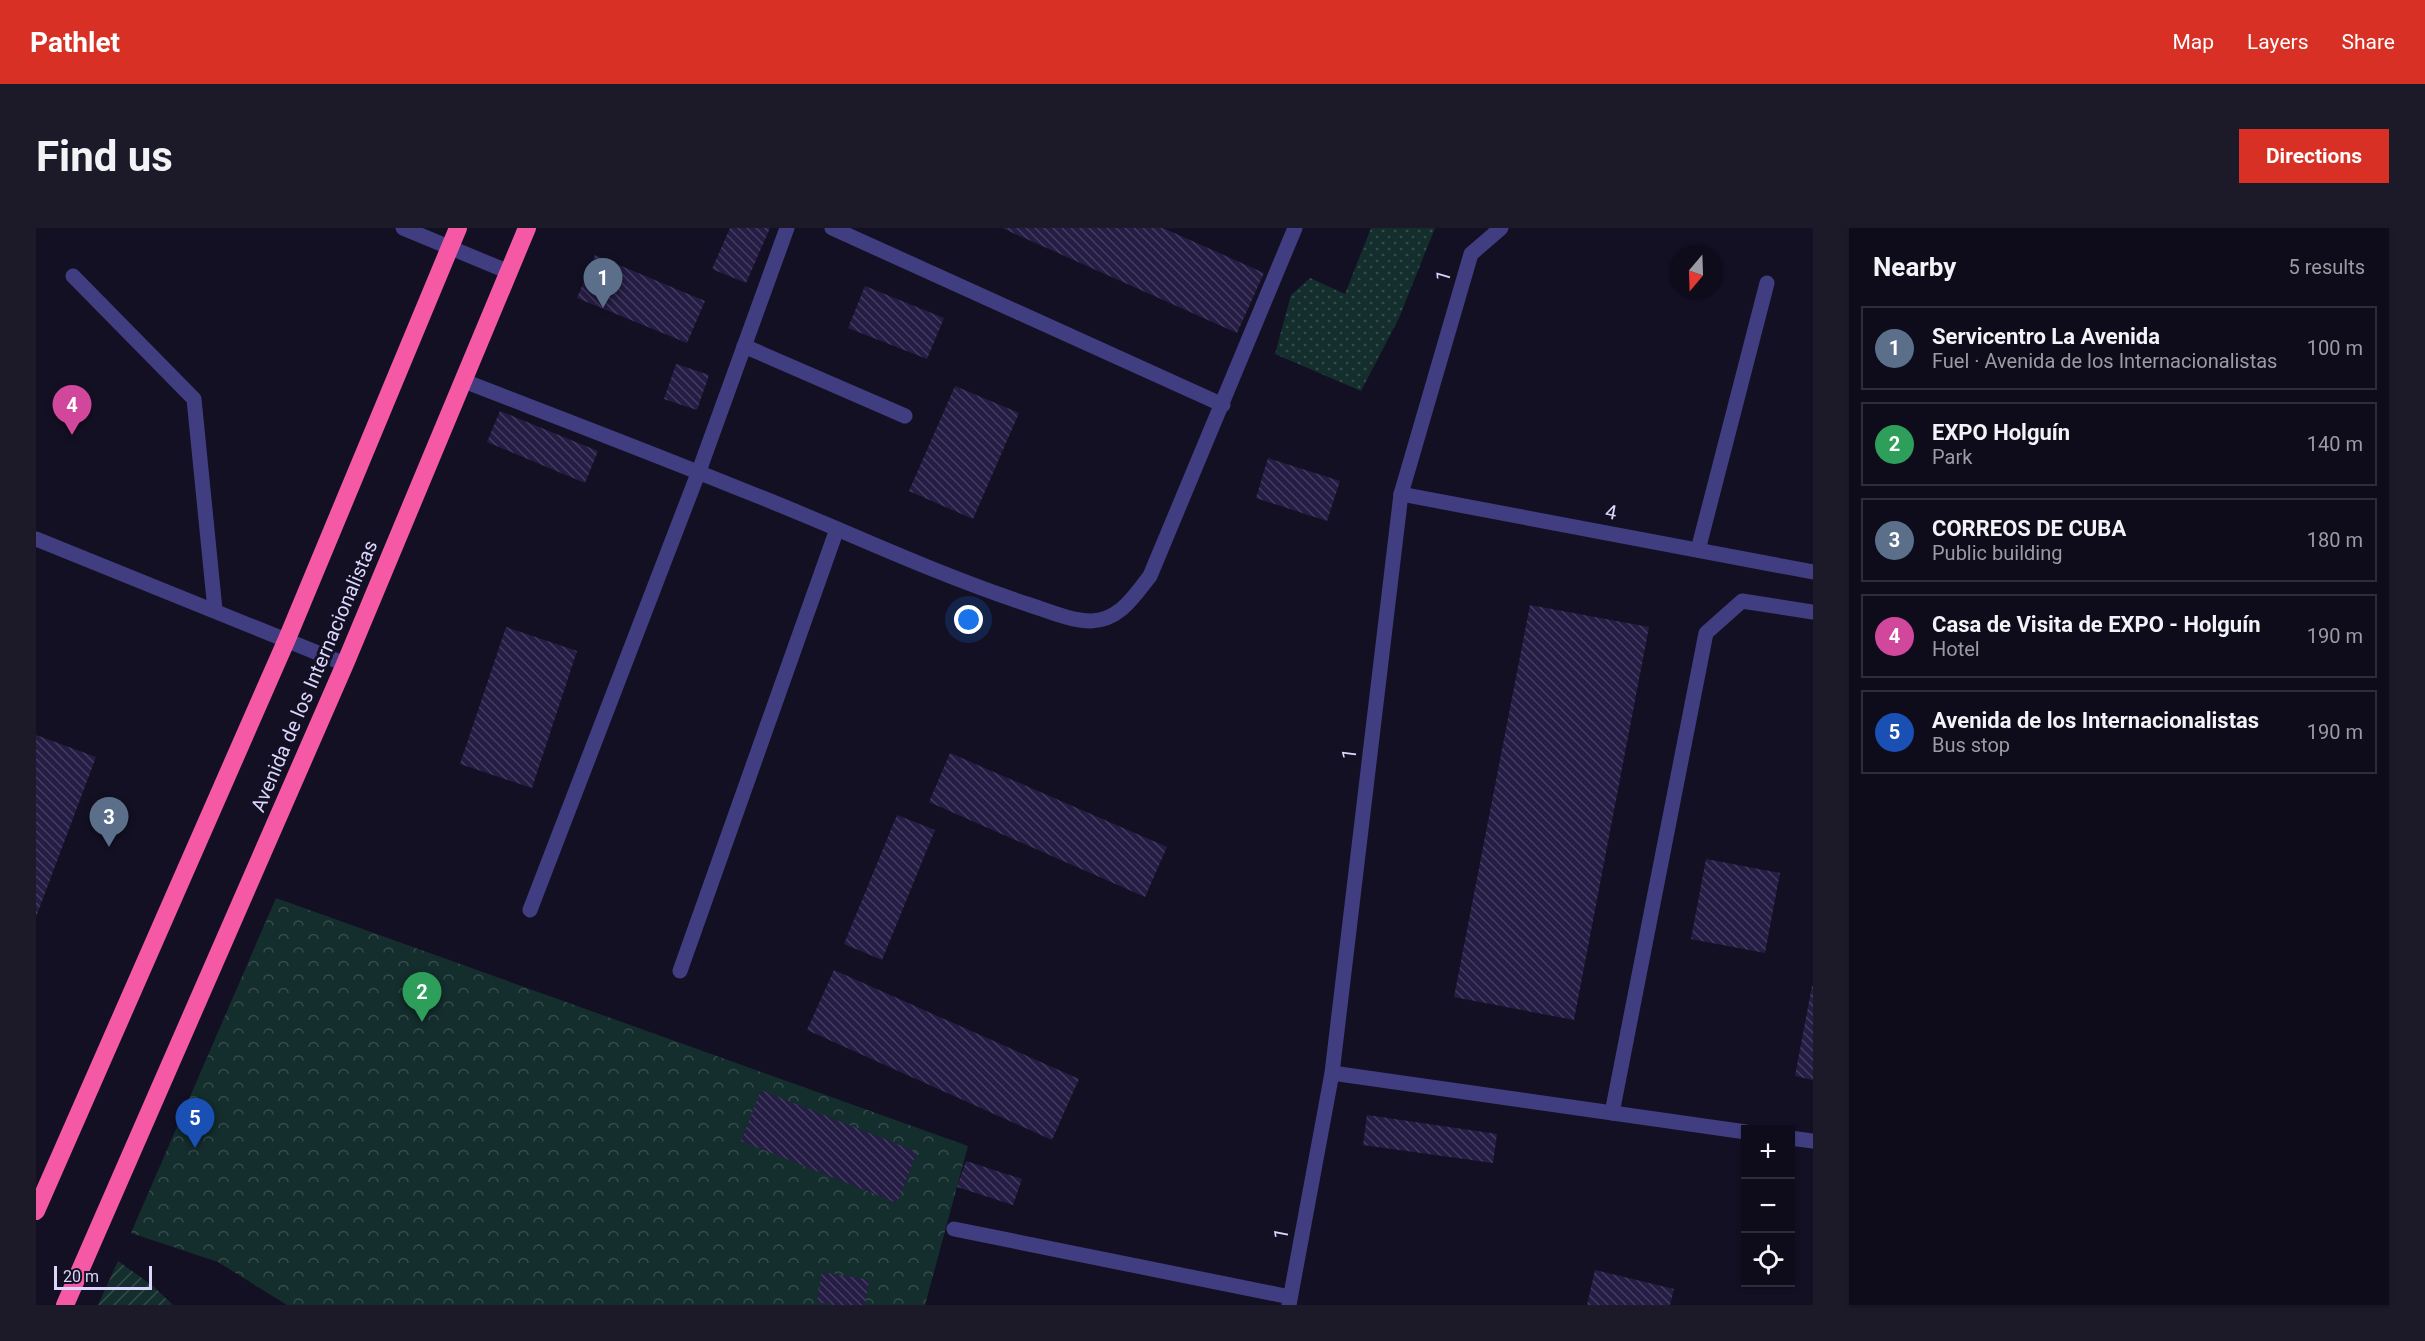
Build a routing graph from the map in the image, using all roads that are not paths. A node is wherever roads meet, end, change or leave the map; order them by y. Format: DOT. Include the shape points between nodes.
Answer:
graph roads {
  1 [pos="403,228"];
  2 [pos="458,228"];
  3 [pos="527,228"];
  4 [pos="787,228"];
  5 [pos="832,228"];
  6 [pos="1295,228"];
  7 [pos="1501,228"];
  8 [pos="450,248"];
  9 [pos="509,272"];
  10 [pos="73,276"];
  11 [pos="1767,284"];
  12 [pos="744,346"];
  13 [pos="464,381"];
  14 [pos="1223,405"];
  15 [pos="905,416"];
  16 [pos="699,471"];
  17 [pos="1401,494"];
  18 [pos="837,529"];
  19 [pos="36,539"];
  20 [pos="1698,550"];
  21 [pos="1813,572"];
  22 [pos="215,610"];
  23 [pos="1813,612"];
  24 [pos="287,639"];
  25 [pos="345,664"];
  26 [pos="530,910"];
  27 [pos="680,971"];
  28 [pos="1332,1073"];
  29 [pos="1612,1113"];
  30 [pos="1741,1131"];
  31 [pos="1795,1139"];
  32 [pos="1813,1141"];
  33 [pos="36,1211"];
  34 [pos="954,1229"];
  35 [pos="1290,1301"];
  36 [pos="65,1305"];
  1 -- 8 [label="street"];
  2 -- 8 [label="highway, Avenida de los Internacionalistas"];
  3 -- 9 [label="highway, Avenida de los Internacionalistas"];
  4 -- 12 [label="street"];
  5 -- 14 [label="street"];
  6 -- 14 [label="street"];
  7 -- 17 [label="street, 1" via="1471,254"];
  8 -- 9 [label="street"];
  8 -- 24 [label="highway, Avenida de los Internacionalistas"];
  9 -- 13 [label="highway, Avenida de los Internacionalistas"];
  10 -- 22 [label="street" via="194,399"];
  11 -- 20 [label="street"];
  12 -- 15 [label="street"];
  12 -- 16 [label="street"];
  13 -- 16 [label="street"];
  13 -- 25 [label="highway, Avenida de los Internacionalistas"];
  14 -- 18 [label="street" via="1150,576 1112,617 1090,621 1044,610"];
  16 -- 18 [label="street"];
  16 -- 26 [label="street"];
  17 -- 20 [label="street, 4"];
  17 -- 28 [label="street, 1"];
  18 -- 27 [label="street"];
  19 -- 22 [label="street"];
  20 -- 21 [label="street, 4"];
  22 -- 24 [label="street"];
  23 -- 29 [label="street" via="1742,601 1706,633"];
  24 -- 25 [label="street"];
  24 -- 33 [label="highway, Avenida de los Internacionalistas"];
  25 -- 36 [label="highway, Avenida de los Internacionalistas"];
  28 -- 29 [label="street"];
  28 -- 35 [label="street, 1"];
  29 -- 30 [label="street"];
  31 -- 32 [label="street"];
  34 -- 35 [label="street"];
}
